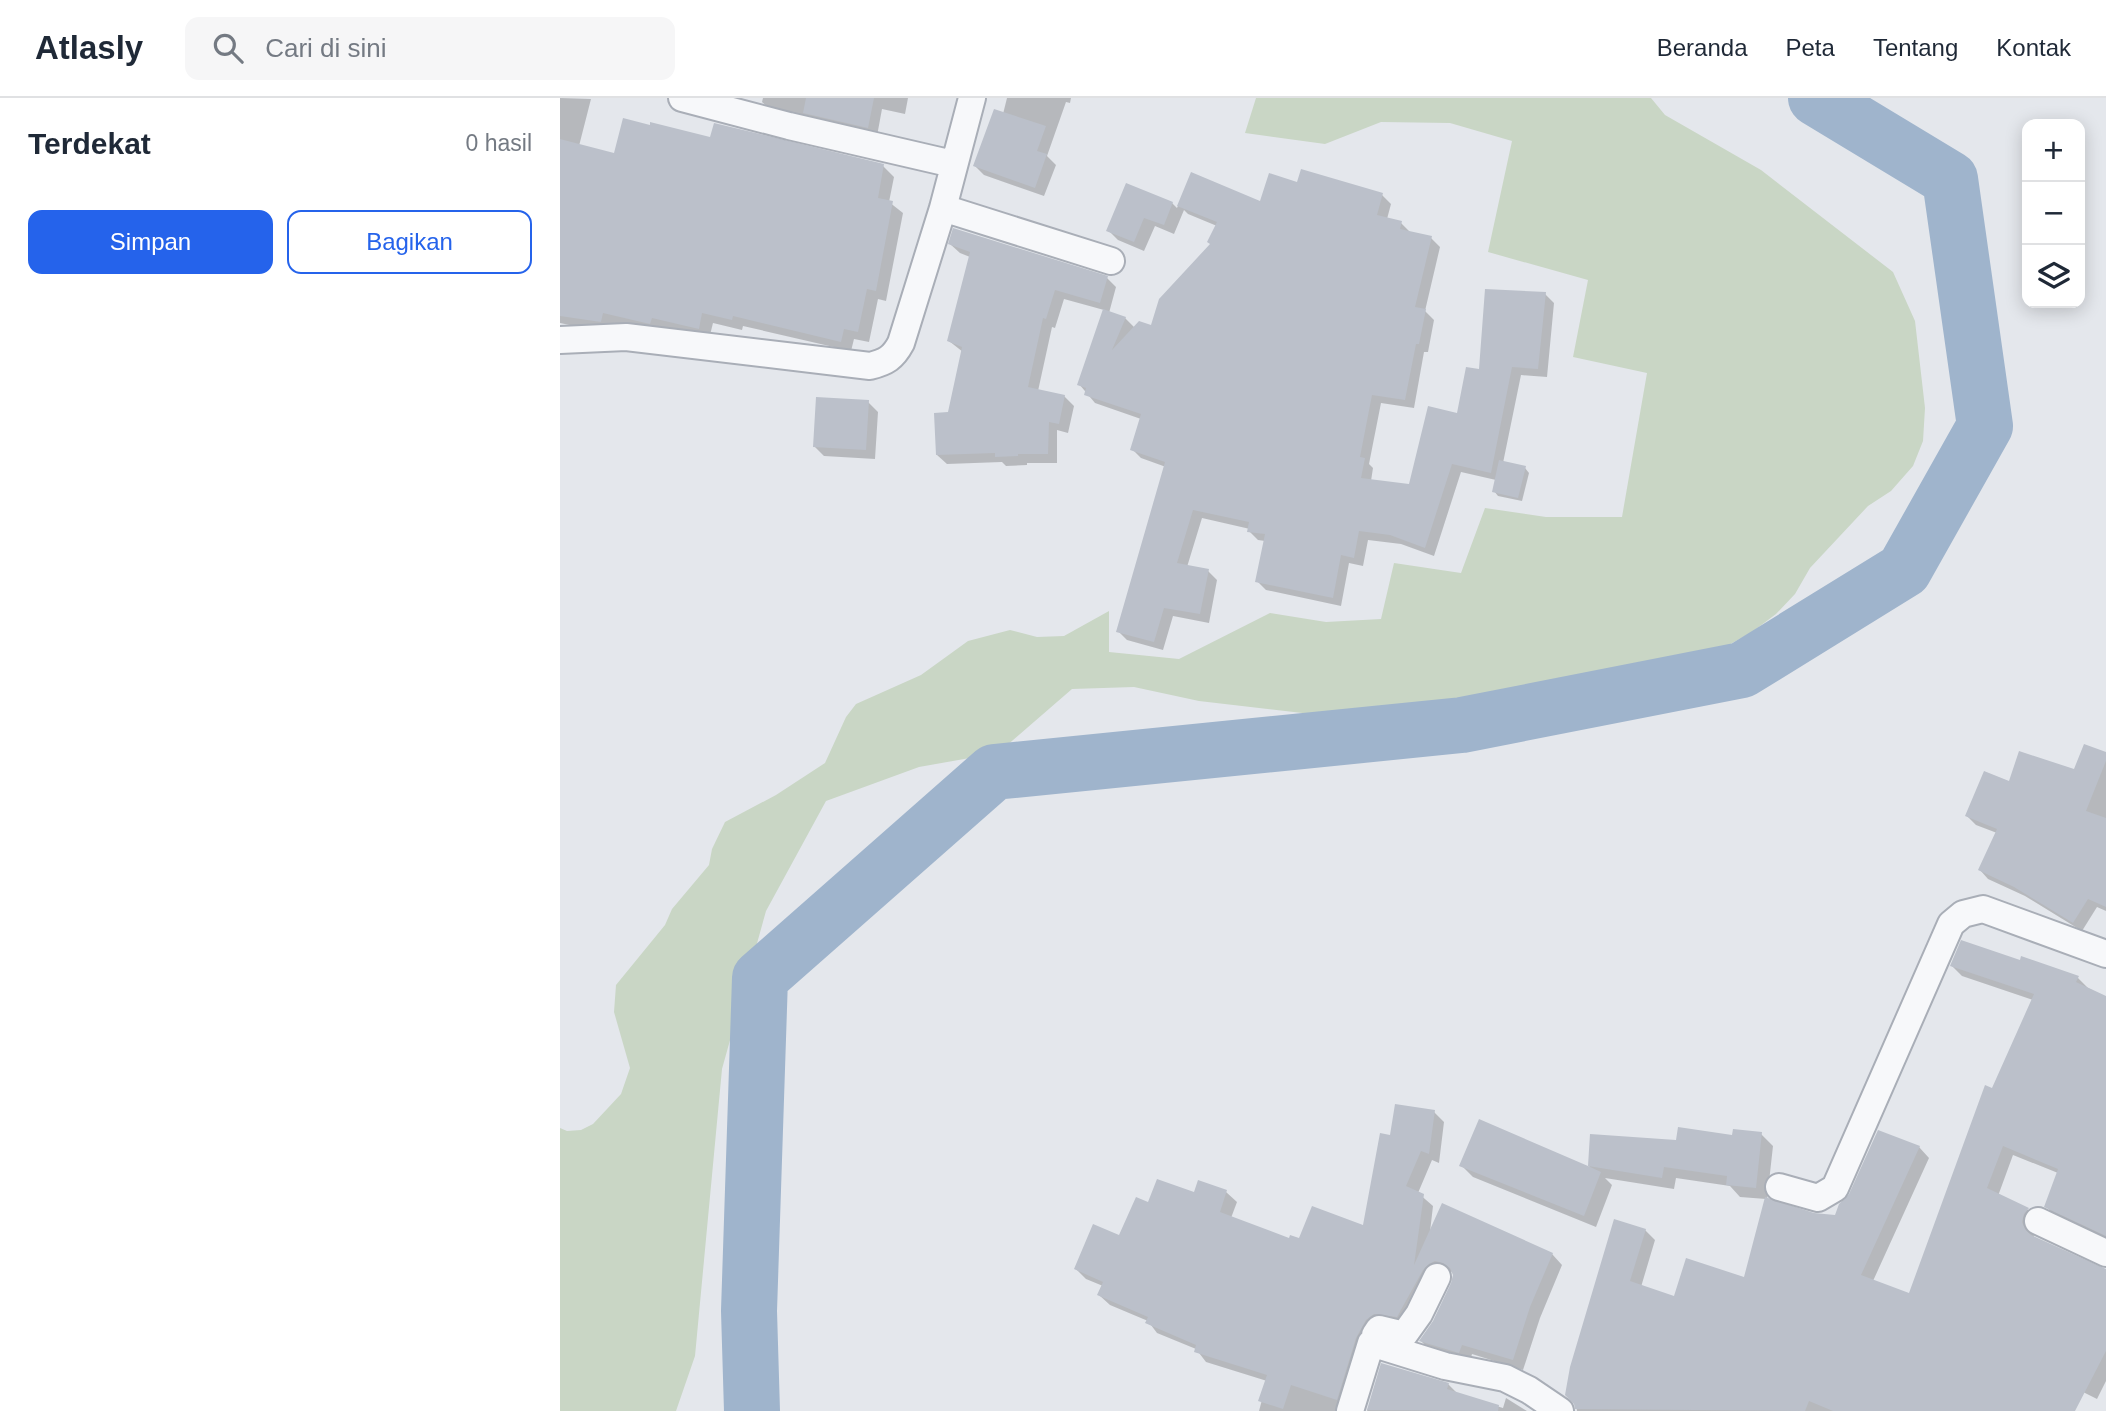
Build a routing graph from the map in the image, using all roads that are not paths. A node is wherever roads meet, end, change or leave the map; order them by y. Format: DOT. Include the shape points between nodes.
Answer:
graph roads {
  1 [pos="682,98"];
  2 [pos="972,98"];
  3 [pos="953,164"];
  4 [pos="943,208"];
  5 [pos="1111,261"];
  6 [pos="560,340"];
  7 [pos="2106,954"];
  8 [pos="1779,1187"];
  9 [pos="2038,1221"];
  10 [pos="2106,1253"];
  11 [pos="1437,1277"];
  12 [pos="1371,1343"];
  13 [pos="1350,1411"];
  14 [pos="1560,1411"];
  1 -- 3 [label="street"];
  2 -- 3 [label="street"];
  3 -- 4 [label="street"];
  4 -- 5 [label="street"];
  4 -- 6 [label="street" via="901,343 884,362 870,366 626,337"];
  7 -- 8 [label="street" via="1983,909 1963,914 1951,924 1835,1188 1818,1198"];
  9 -- 10 [label="street"];
  11 -- 12 [label="street" via="1404,1335 1378,1329"];
  12 -- 13 [label="street"];
  12 -- 14 [label="street" via="1445,1366 1505,1378"];
}
